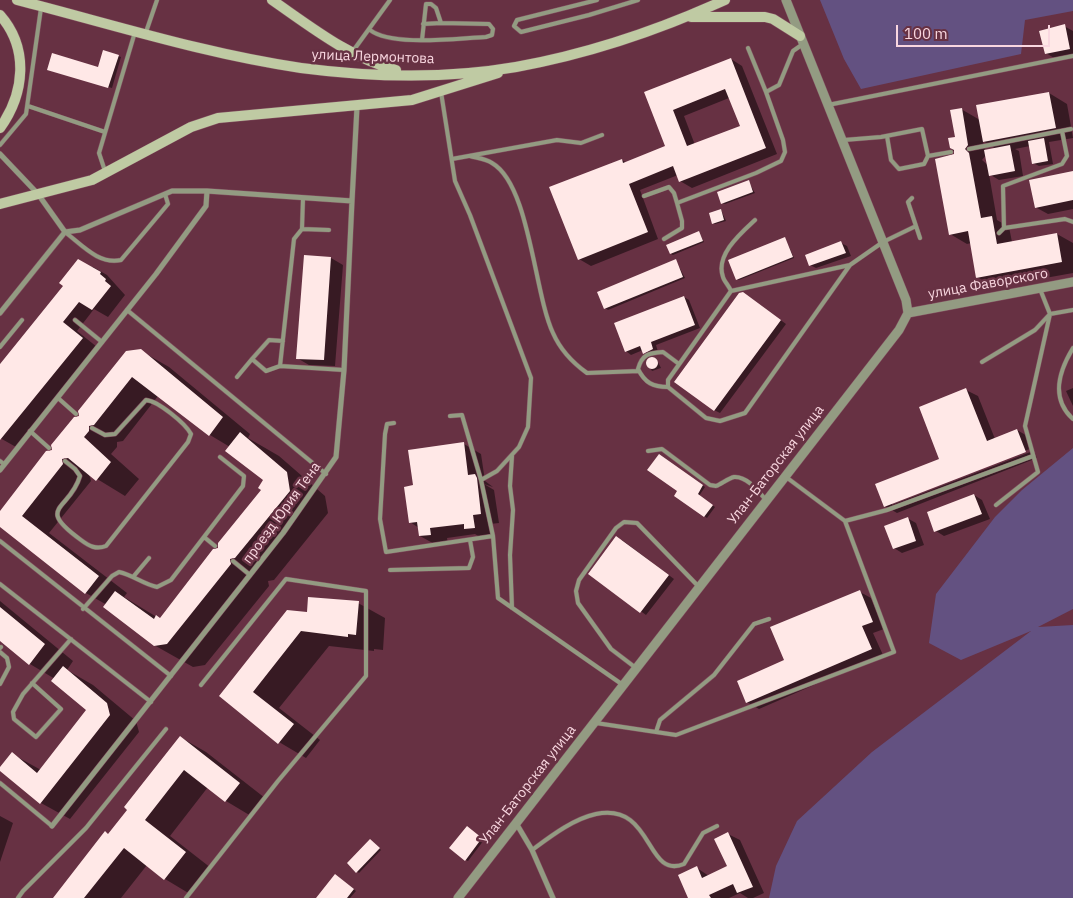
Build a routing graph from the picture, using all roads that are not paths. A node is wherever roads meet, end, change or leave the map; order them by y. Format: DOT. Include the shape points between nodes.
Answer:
graph roads {
  1 [pos="17,0"];
  2 [pos="157,0"];
  3 [pos="272,0"];
  4 [pos="390,0"];
  5 [pos="597,0"];
  6 [pos="638,0"];
  7 [pos="725,0"];
  8 [pos="786,0"];
  9 [pos="587,2"];
  10 [pos="42,6"];
  11 [pos="0,14"];
  12 [pos="688,17"];
  13 [pos="441,23"];
  14 [pos="423,24"];
  15 [pos="370,30"];
  16 [pos="135,32"];
  17 [pos="145,34"];
  18 [pos="421,40"];
  19 [pos="801,40"];
  20 [pos="748,48"];
  21 [pos="352,53"];
  22 [pos="1073,56"];
  23 [pos="516,67"];
  24 [pos="427,74"];
  25 [pos="442,92"];
  26 [pos="766,92"];
  27 [pos="828,105"];
  28 [pos="28,106"];
  29 [pos="357,107"];
  30 [pos="0,128"];
  31 [pos="1071,129"];
  32 [pos="105,132"];
  33 [pos="1062,132"];
  34 [pos="602,134"];
  35 [pos="887,136"];
  36 [pos="842,140"];
  37 [pos="0,145"];
  38 [pos="969,149"];
  39 [pos="951,152"];
  40 [pos="0,154"];
  41 [pos="470,156"];
  42 [pos="928,156"];
  43 [pos="452,159"];
  44 [pos="106,173"];
  45 [pos="207,191"];
  46 [pos="38,194"];
  47 [pos="165,194"];
  48 [pos="644,196"];
  49 [pos="302,198"];
  50 [pos="912,198"];
  51 [pos="352,202"];
  52 [pos="677,203"];
  53 [pos="0,204"];
  54 [pos="755,220"];
  55 [pos="1073,222"];
  56 [pos="916,226"];
  57 [pos="1004,228"];
  58 [pos="302,229"];
  59 [pos="329,230"];
  60 [pos="65,232"];
  61 [pos="999,233"];
  62 [pos="920,238"];
  63 [pos="664,239"];
  64 [pos="883,242"];
  65 [pos="850,265"];
  66 [pos="1073,282"];
  67 [pos="1040,289"];
  68 [pos="731,290"];
  69 [pos="128,310"];
  70 [pos="1073,310"];
  71 [pos="0,313"];
  72 [pos="908,313"];
  73 [pos="1050,314"];
  74 [pos="22,320"];
  75 [pos="75,320"];
  76 [pos="283,341"];
  77 [pos="102,342"];
  78 [pos="0,347"];
  79 [pos="1073,348"];
  80 [pos="252,359"];
  81 [pos="982,362"];
  82 [pos="679,364"];
  83 [pos="280,366"];
  84 [pos="344,370"];
  85 [pos="639,371"];
  86 [pos="237,377"];
  87 [pos="668,388"];
  88 [pos="58,398"];
  89 [pos="76,414"];
  90 [pos="450,416"];
  91 [pos="1073,419"];
  92 [pos="394,423"];
  93 [pos="92,428"];
  94 [pos="30,431"];
  95 [pos="49,448"];
  96 [pos="648,452"];
  97 [pos="512,455"];
  98 [pos="1034,456"];
  99 [pos="220,457"];
  100 [pos="66,461"];
  101 [pos="2,463"];
  102 [pos="0,470"];
  103 [pos="326,474"];
  104 [pos="785,476"];
  105 [pos="481,480"];
  106 [pos="766,500"];
  107 [pos="996,505"];
  108 [pos="845,521"];
  109 [pos="493,536"];
  110 [pos="204,537"];
  111 [pos="470,540"];
  112 [pos="0,541"];
  113 [pos="215,546"];
  114 [pos="149,558"];
  115 [pos="233,561"];
  116 [pos="390,570"];
  117 [pos="250,575"];
  118 [pos="133,577"];
  119 [pos="0,584"];
  120 [pos="699,586"];
  121 [pos="512,608"];
  122 [pos="84,609"];
  123 [pos="769,618"];
  124 [pos="71,639"];
  125 [pos="0,649"];
  126 [pos="636,668"];
  127 [pos="171,676"];
  128 [pos="32,683"];
  129 [pos="0,684"];
  130 [pos="201,685"];
  131 [pos="623,685"];
  132 [pos="151,702"];
  133 [pos="593,723"];
  134 [pos="166,729"];
  135 [pos="656,732"];
  136 [pos="0,783"];
  137 [pos="516,822"];
  138 [pos="52,826"];
  139 [pos="717,826"];
  140 [pos="532,850"];
  141 [pos="18,898"];
  142 [pos="186,898"];
  143 [pos="458,898"];
  144 [pos="553,898"];
  1 -- 10 [label="main road, улица Лермонтова"];
  2 -- 17 [label="lane"];
  3 -- 21 [label="main road"];
  4 -- 15 [label="lane"];
  5 -- 9 [label="lane"];
  6 -- 9 [label="lane" via="589,16 521,32 514,26 517,20"];
  7 -- 12 [label="main road, улица Лермонтова"];
  8 -- 19 [label="street"];
  10 -- 16 [label="main road, улица Лермонтова"];
  10 -- 28 [label="lane"];
  11 -- 30 [label="main road" via="18,45 21,72 15,103"];
  12 -- 19 [label="main road" via="765,17 773,19"];
  12 -- 23 [label="main road, улица Лермонтова" via="597,47"];
  13 -- 14 [label="lane"];
  13 -- 14 [label="lane" via="436,8 426,4"];
  13 -- 18 [label="lane" via="489,24 493,28 492,35"];
  14 -- 18 [label="lane"];
  15 -- 18 [label="lane" via="378,36"];
  15 -- 21 [label="lane"];
  16 -- 17 [label="main road, улица Лермонтова"];
  16 -- 32 [label="lane"];
  17 -- 24 [label="main road, улица Лермонтова" via="299,67 344,72"];
  19 -- 26 [label="lane" via="779,85"];
  19 -- 27 [label="street"];
  20 -- 26 [label="lane"];
  21 -- 24 [label="main road" via="385,67"];
  22 -- 27 [label="lane"];
  23 -- 24 [label="main road, улица Лермонтова"];
  23 -- 25 [label="main road"];
  25 -- 29 [label="main road" via="412,100"];
  25 -- 43 [label="lane"];
  26 -- 52 [label="lane" via="783,140 785,152 780,161"];
  27 -- 36 [label="street"];
  28 -- 32 [label="lane"];
  28 -- 37 [label="lane" via="26,114"];
  29 -- 44 [label="main road" via="218,118 184,131"];
  29 -- 51 [label="street, проезд Юрия Тена"];
  31 -- 33 [label="lane"];
  32 -- 44 [label="lane" via="99,153"];
  33 -- 38 [label="lane"];
  33 -- 57 [label="lane" via="1067,156 1062,164 1003,186"];
  34 -- 41 [label="lane" via="582,143 557,140"];
  35 -- 36 [label="lane"];
  35 -- 42 [label="lane" via="922,129"];
  35 -- 42 [label="lane" via="891,160 899,169 924,164"];
  36 -- 64 [label="street"];
  39 -- 42 [label="lane"];
  40 -- 46 [label="street"];
  41 -- 43 [label="lane"];
  41 -- 85 [label="lane" via="493,163 520,200 552,332 564,352 587,373"];
  43 -- 97 [label="lane" via="454,181 470,215 531,378 528,427"];
  44 -- 46 [label="main road" via="81,184"];
  45 -- 47 [label="street"];
  45 -- 49 [label="street"];
  45 -- 69 [label="street" via="206,206"];
  46 -- 53 [label="main road"];
  46 -- 60 [label="street"];
  47 -- 60 [label="street" via="80,230"];
  47 -- 60 [label="lane" via="168,204 121,260 111,262 100,258"];
  48 -- 52 [label="lane" via="668,187"];
  49 -- 51 [label="street"];
  49 -- 58 [label="lane"];
  50 -- 56 [label="lane" via="908,202"];
  51 -- 84 [label="street, проезд Юрия Тена"];
  52 -- 63 [label="lane" via="682,228"];
  54 -- 68 [label="lane" via="736,238 723,258 723,277"];
  55 -- 57 [label="lane" via="1065,219"];
  56 -- 62 [label="lane"];
  56 -- 64 [label="lane"];
  57 -- 61 [label="lane"];
  58 -- 59 [label="lane"];
  58 -- 76 [label="lane" via="294,239"];
  60 -- 71 [label="street"];
  64 -- 65 [label="lane"];
  64 -- 72 [label="street"];
  65 -- 68 [label="lane"];
  65 -- 87 [label="lane" via="746,414 720,421 706,418"];
  66 -- 67 [label="street, улица Фаворского"];
  67 -- 72 [label="street, улица Фаворского"];
  67 -- 73 [label="lane"];
  68 -- 82 [label="lane"];
  69 -- 77 [label="street"];
  69 -- 103 [label="lane"];
  70 -- 73 [label="lane"];
  72 -- 104 [label="street, Улан-Баторская улица" via="899,330"];
  73 -- 81 [label="lane" via="1035,330"];
  73 -- 98 [label="lane" via="1025,426"];
  74 -- 78 [label="lane"];
  75 -- 77 [label="lane"];
  76 -- 80 [label="lane" via="269,340"];
  76 -- 83 [label="lane"];
  77 -- 88 [label="street"];
  79 -- 91 [label="lane" via="1060,372 1058,387"];
  80 -- 83 [label="lane" via="266,371"];
  80 -- 86 [label="lane"];
  82 -- 85 [label="lane" via="664,352 648,354 641,358"];
  82 -- 87 [label="lane" via="668,380"];
  83 -- 84 [label="lane"];
  84 -- 103 [label="street, проезд Юрия Тена" via="336,457"];
  85 -- 87 [label="lane" via="643,379 656,387"];
  88 -- 89 [label="lane"];
  88 -- 94 [label="street"];
  90 -- 105 [label="lane" via="462,416"];
  92 -- 111 [label="lane" via="387,424 385,434 380,519 386,552"];
  93 -- 100 [label="lane" via="105,435 115,434 146,400 153,401 187,427 191,434 106,546 100,548 81,540 56,516 80,476"];
  94 -- 95 [label="lane"];
  94 -- 101 [label="street"];
  96 -- 106 [label="lane" via="662,449 716,486 733,477 741,478"];
  97 -- 105 [label="lane" via="497,471"];
  97 -- 121 [label="lane"];
  98 -- 107 [label="lane" via="1038,472"];
  98 -- 108 [label="lane" via="887,510"];
  99 -- 110 [label="lane" via="244,476 243,486"];
  101 -- 102 [label="street"];
  103 -- 117 [label="street, проезд Юрия Тена"];
  104 -- 106 [label="street, Улан-Баторская улица"];
  104 -- 108 [label="lane"];
  105 -- 109 [label="lane"];
  106 -- 120 [label="street, Улан-Баторская улица"];
  108 -- 135 [label="lane" via="894,652 676,735"];
  109 -- 111 [label="lane"];
  109 -- 121 [label="lane" via="498,598"];
  110 -- 113 [label="lane"];
  110 -- 118 [label="lane" via="171,580 157,587"];
  111 -- 116 [label="lane" via="473,558 469,568"];
  112 -- 122 [label="lane"];
  114 -- 118 [label="lane"];
  115 -- 117 [label="lane"];
  117 -- 127 [label="street, проезд Юрия Тена"];
  118 -- 122 [label="lane" via="119,572 112,576"];
  119 -- 124 [label="lane"];
  120 -- 126 [label="street, Улан-Баторская улица"];
  120 -- 126 [label="lane" via="637,523 624,522 616,528 579,580 576,591 578,603 611,649"];
  121 -- 131 [label="lane"];
  122 -- 127 [label="lane"];
  123 -- 135 [label="lane" via="754,624 714,675 660,720"];
  124 -- 128 [label="lane"];
  124 -- 132 [label="lane"];
  125 -- 129 [label="lane" via="9,667"];
  126 -- 131 [label="street, Улан-Баторская улица"];
  127 -- 132 [label="street, проезд Юрия Тена"];
  128 -- 128 [label="lane" via="17,701 13,712 14,719 36,737 61,708"];
  130 -- 142 [label="lane" via="286,579 366,591 366,676 278,780"];
  131 -- 133 [label="street, Улан-Баторская улица"];
  132 -- 138 [label="street, проезд Юрия Тена"];
  133 -- 135 [label="lane"];
  133 -- 137 [label="street, Улан-Баторская улица"];
  134 -- 141 [label="lane" via="91,822"];
  136 -- 138 [label="lane"];
  137 -- 140 [label="street"];
  137 -- 143 [label="street, Улан-Баторская улица"];
  139 -- 140 [label="lane" via="703,833 687,861 680,866 666,864 656,856 638,825 628,817 614,813 595,814 578,821"];
  140 -- 144 [label="street"];
}
